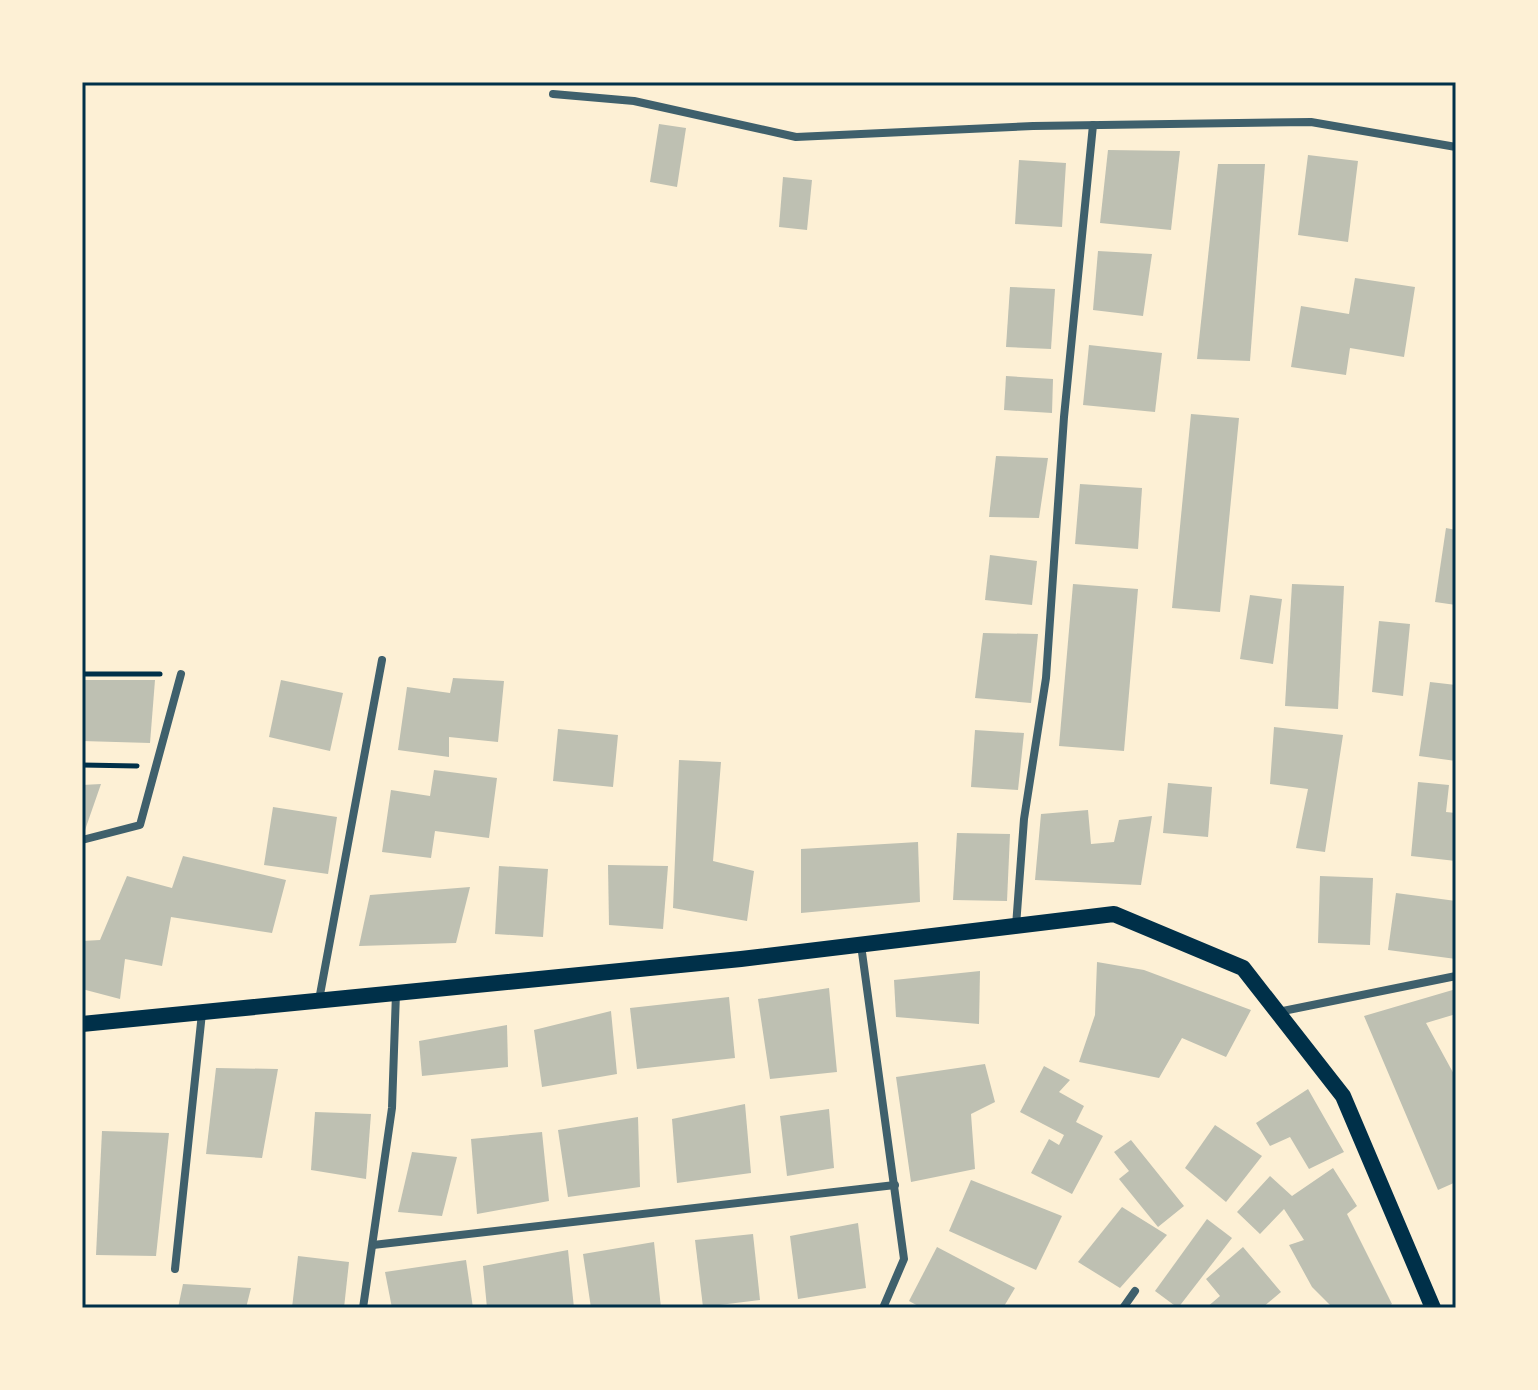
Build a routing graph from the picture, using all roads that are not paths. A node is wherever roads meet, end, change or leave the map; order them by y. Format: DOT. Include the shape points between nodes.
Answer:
graph roads {
  1 [pos="553,94"];
  2 [pos="1093,125"];
  3 [pos="1456,147"];
  4 [pos="382,660"];
  5 [pos="181,674"];
  6 [pos="82,840"];
  7 [pos="1016,926"];
  8 [pos="861,944"];
  9 [pos="1456,976"];
  10 [pos="396,993"];
  11 [pos="319,1001"];
  12 [pos="202,1012"];
  13 [pos="1277,1012"];
  14 [pos="82,1024"];
  15 [pos="895,1185"];
  16 [pos="373,1245"];
  17 [pos="175,1269"];
  18 [pos="1135,1291"];
  19 [pos="363,1308"];
  20 [pos="883,1308"];
  21 [pos="1123,1308"];
  22 [pos="1433,1308"];
  1 -- 2 [label="street" via="634,101 796,137"];
  2 -- 3 [label="street" via="1311,122"];
  2 -- 7 [label="street" via="1064,417 1046,678 1024,819"];
  4 -- 11 [label="street"];
  5 -- 6 [label="street" via="140,825"];
  7 -- 8 [label="main road"];
  7 -- 13 [label="main road" via="1114,914 1243,968"];
  8 -- 10 [label="main road"];
  8 -- 15 [label="street"];
  9 -- 13 [label="street"];
  10 -- 11 [label="main road"];
  10 -- 16 [label="street" via="392,1108"];
  11 -- 12 [label="main road"];
  12 -- 14 [label="main road"];
  12 -- 17 [label="street"];
  13 -- 22 [label="main road" via="1343,1096"];
  15 -- 16 [label="street"];
  15 -- 20 [label="street" via="904,1259"];
  16 -- 19 [label="street"];
  18 -- 21 [label="street"];
}
